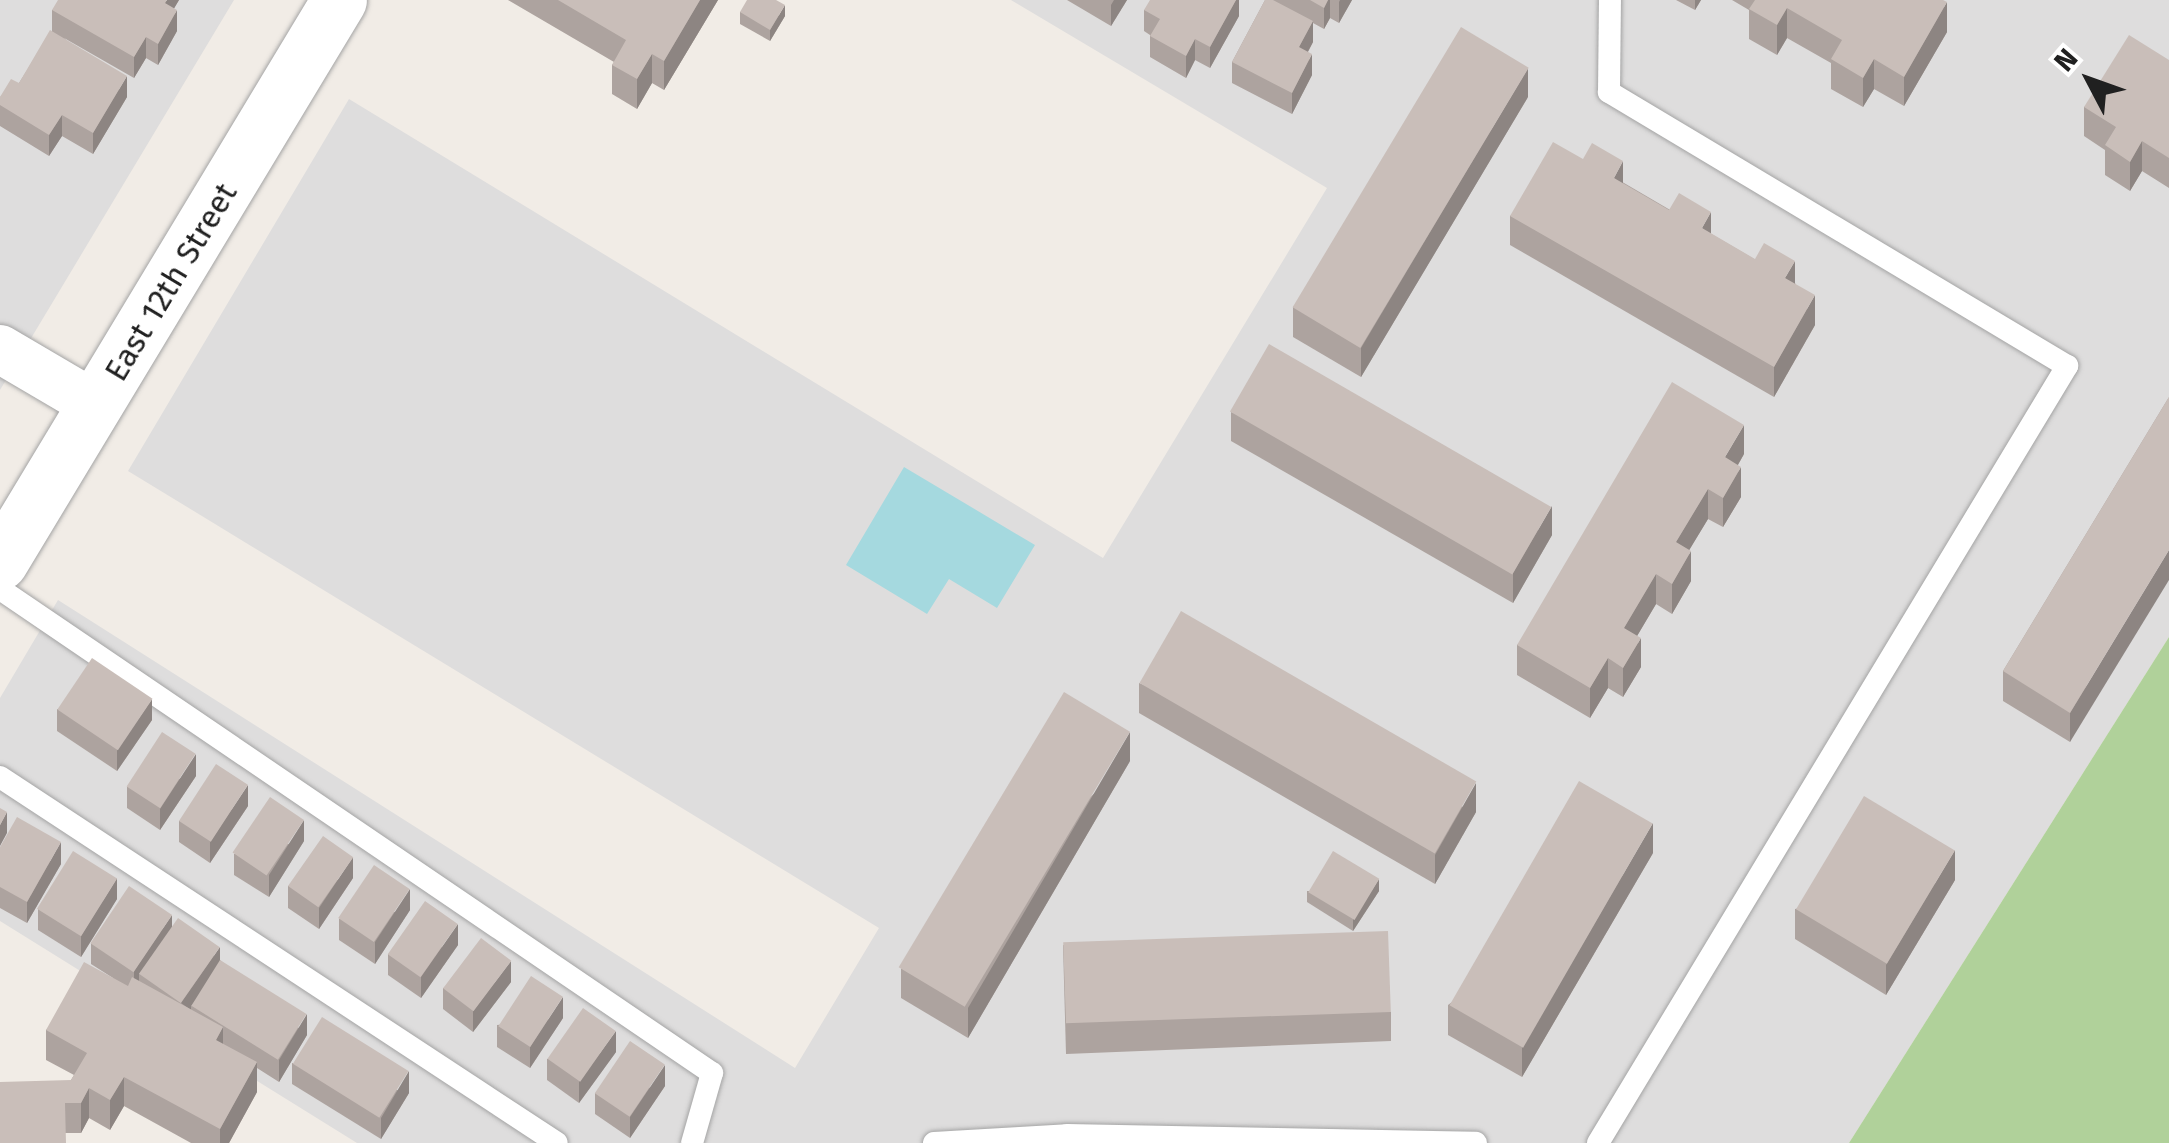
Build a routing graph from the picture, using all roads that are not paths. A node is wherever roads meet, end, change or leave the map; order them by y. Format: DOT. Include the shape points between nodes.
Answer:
graph roads {
  1 [pos="339,0"];
  2 [pos="1610,0"];
  3 [pos="0,348"];
  4 [pos="97,406"];
  5 [pos="0,562"];
  6 [pos="0,589"];
  7 [pos="0,777"];
  8 [pos="557,1143"];
  9 [pos="692,1143"];
  10 [pos="934,1143"];
  11 [pos="1476,1143"];
  12 [pos="1598,1143"];
  1 -- 4 [label="street, East 12th Street"];
  2 -- 12 [label="lane" via="1609,92 2066,366"];
  3 -- 4 [label="street"];
  4 -- 5 [label="street, East 12th Street"];
  6 -- 9 [label="lane" via="712,1073"];
  7 -- 8 [label="lane"];
  10 -- 11 [label="lane" via="1068,1135"];
}
